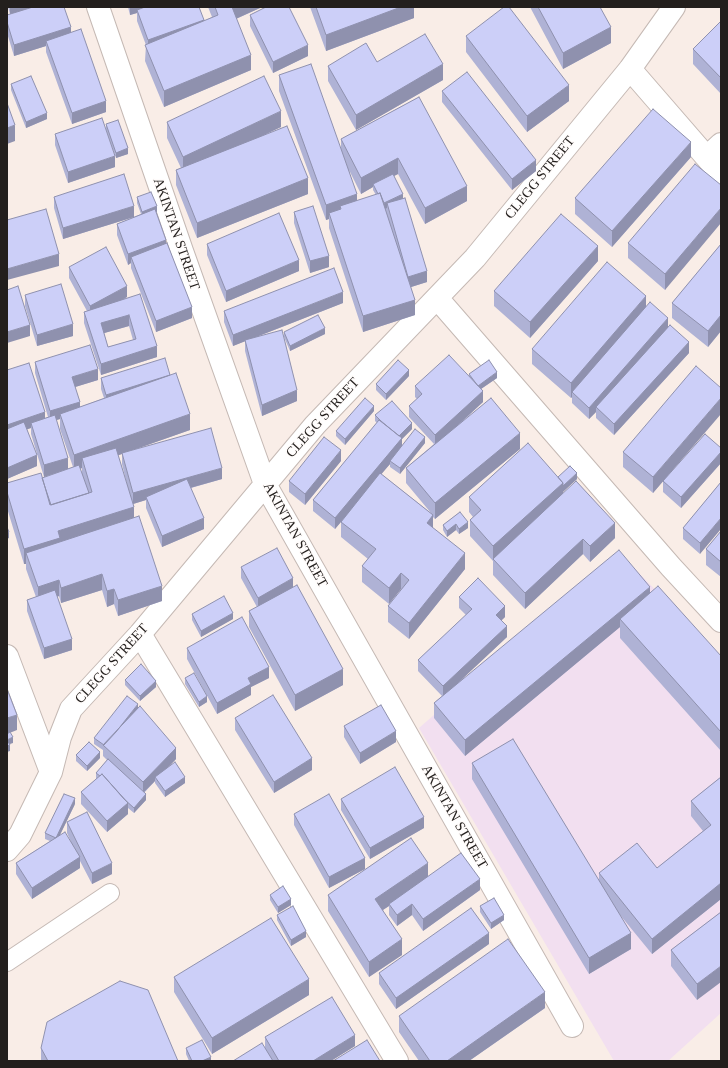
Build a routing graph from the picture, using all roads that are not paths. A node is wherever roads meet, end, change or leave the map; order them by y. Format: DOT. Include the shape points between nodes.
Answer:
graph roads {
  1 [pos="98,7"];
  2 [pos="674,7"];
  3 [pos="630,69"];
  4 [pos="714,151"];
  5 [pos="721,174"];
  6 [pos="437,298"];
  7 [pos="265,484"];
  8 [pos="721,620"];
  9 [pos="140,634"];
  10 [pos="7,656"];
  11 [pos="51,772"];
  12 [pos="7,850"];
  13 [pos="110,893"];
  14 [pos="7,962"];
  15 [pos="572,1026"];
  16 [pos="397,1061"];
  1 -- 7 [label="street, AKINTAN STREET"];
  2 -- 3 [label="street, CLEGG STREET"];
  3 -- 4 [label="street"];
  3 -- 6 [label="street, CLEGG STREET" via="475,258"];
  4 -- 5 [label="street"];
  6 -- 7 [label="street, CLEGG STREET" via="315,425"];
  6 -- 8 [label="street" via="671,567"];
  7 -- 9 [label="street, CLEGG STREET"];
  7 -- 15 [label="street, AKINTAN STREET"];
  9 -- 11 [label="street, CLEGG STREET" via="72,709 60,737"];
  9 -- 16 [label="street"];
  10 -- 11 [label="street"];
  11 -- 12 [label="street, CLEGG STREET" via="20,835"];
  13 -- 14 [label="lane"];
}
